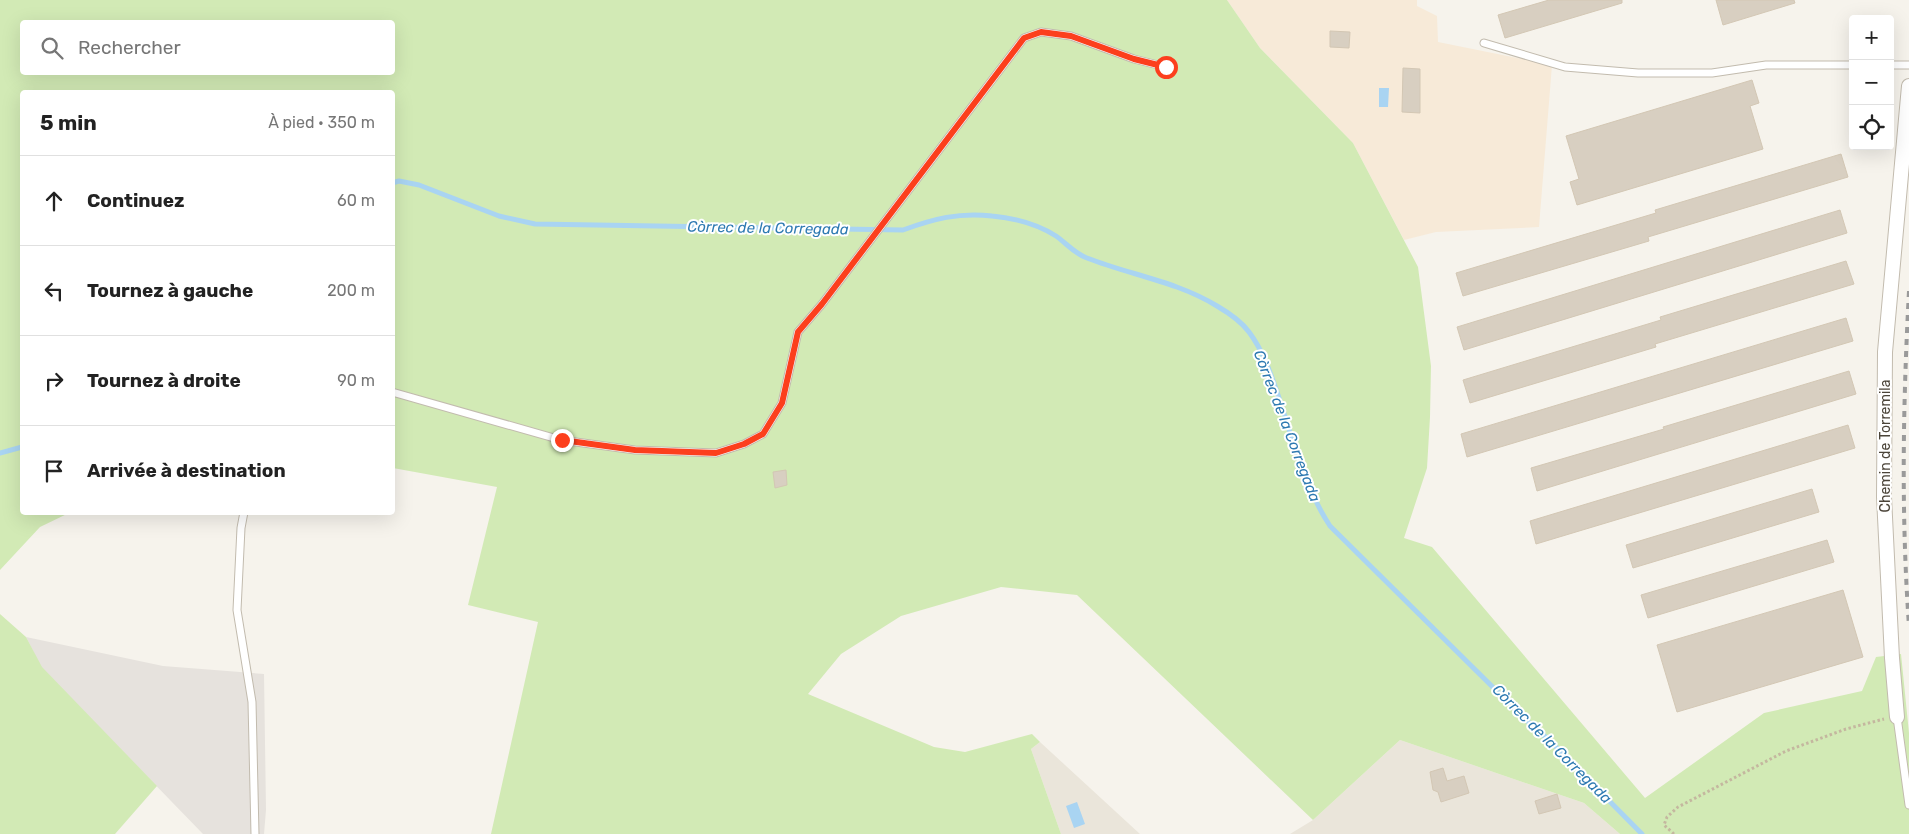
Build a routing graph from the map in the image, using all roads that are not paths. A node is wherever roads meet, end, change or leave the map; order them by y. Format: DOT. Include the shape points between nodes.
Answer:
graph roads {
  1 [pos="1484,43"];
  2 [pos="1849,65"];
  3 [pos="1894,65"];
  4 [pos="1909,65"];
  5 [pos="1166,67"];
  6 [pos="1909,86"];
  7 [pos="395,393"];
  8 [pos="243,515"];
  9 [pos="1897,716"];
  10 [pos="1909,805"];
  11 [pos="255,834"];
  1 -- 2 [label="lane" via="1565,67 1638,72 1712,73 1766,65"];
  3 -- 4 [label="lane"];
  5 -- 7 [label="lane" via="1071,36 1041,32 1024,38 798,332 782,403 763,434 744,444 716,453 635,450 562,440"];
  6 -- 9 [label="street, Chemin de Torremila" via="1885,352 1884,497"];
  8 -- 11 [label="lane" via="237,610 252,702"];
  9 -- 10 [label="lane, Chemin de Torremila"];
}
